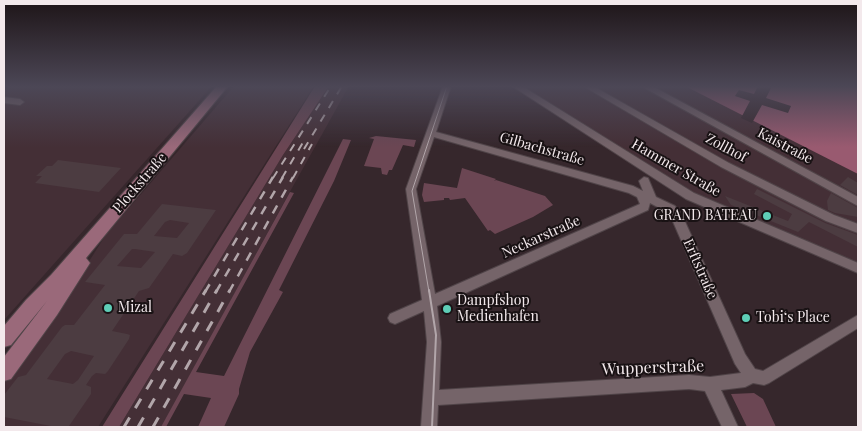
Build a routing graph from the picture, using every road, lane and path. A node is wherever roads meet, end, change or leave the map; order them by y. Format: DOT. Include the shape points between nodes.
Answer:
graph roads {
  1 [pos="206,106"];
  2 [pos="440,106"];
  3 [pos="545,106"];
  4 [pos="623,106"];
  5 [pos="682,106"];
  6 [pos="430,133"];
  7 [pos="649,178"];
  8 [pos="633,190"];
  9 [pos="858,202"];
  10 [pos="857,229"];
  11 [pos="100,230"];
  12 [pos="858,268"];
  13 [pos="57,280"];
  14 [pos="430,304"];
  15 [pos="395,318"];
  16 [pos="858,321"];
  17 [pos="4,338"];
  18 [pos="4,356"];
  19 [pos="4,372"];
  20 [pos="752,376"];
  21 [pos="710,384"];
  22 [pos="431,398"];
  23 [pos="429,427"];
  24 [pos="730,427"];
  1 -- 11 [label="main road, Plockstraße"];
  2 -- 6 [label="street"];
  3 -- 7 [label="street, Hammer Straße"];
  4 -- 10 [label="street, Zollhof" via="725,165"];
  5 -- 9 [label="street, Kaistraße"];
  6 -- 8 [label="street, Gilbachstraße"];
  6 -- 14 [label="street" via="412,182 411,198"];
  7 -- 8 [label="street"];
  7 -- 12 [label="street, Hammer Straße"];
  7 -- 20 [label="street, Erftstraße" via="652,199 676,214 740,359"];
  8 -- 14 [label="street, Neckarstraße" via="644,198 644,207"];
  11 -- 13 [label="main road, Plockstraße"];
  11 -- 19 [label="main road" via="78,269"];
  13 -- 17 [label="main road, Plockstraße"];
  13 -- 18 [label="main road, Plockstraße"];
  14 -- 15 [label="street"];
  14 -- 22 [label="street" via="434,342"];
  16 -- 20 [label="street, Wupperstraße" via="764,378"];
  20 -- 21 [label="street, Wupperstraße" via="745,380"];
  21 -- 22 [label="street, Wupperstraße" via="689,382"];
  21 -- 24 [label="street"];
  22 -- 23 [label="street"];
}
